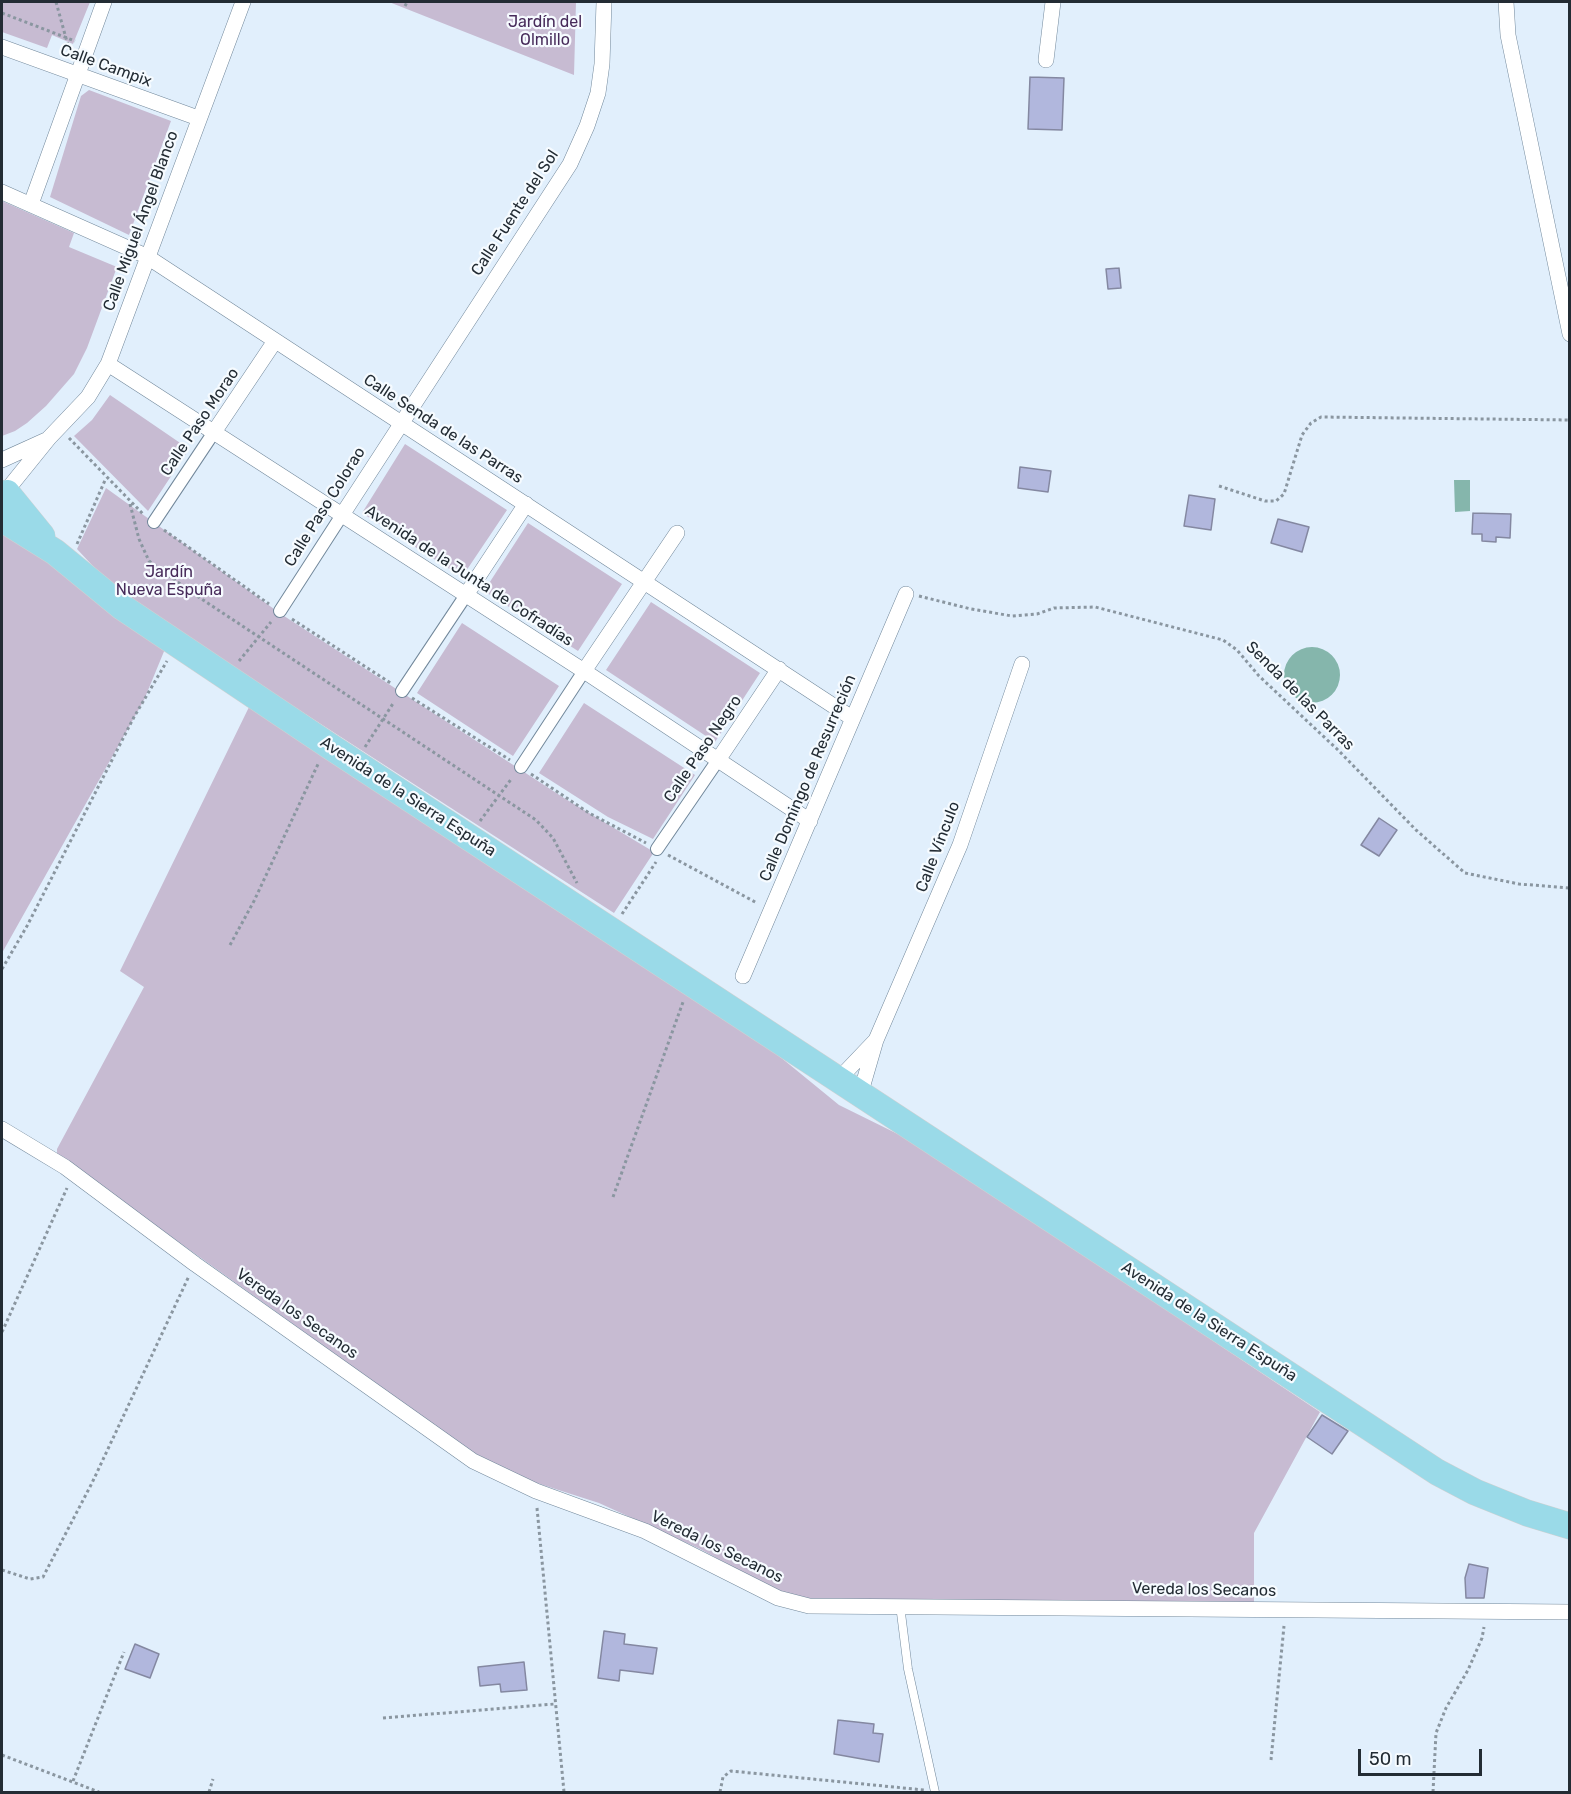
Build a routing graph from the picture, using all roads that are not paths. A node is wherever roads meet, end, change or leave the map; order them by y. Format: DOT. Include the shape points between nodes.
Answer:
graph roads {
  1 [pos="104,2"];
  2 [pos="243,2"];
  3 [pos="604,2"];
  4 [pos="1053,2"];
  5 [pos="1506,2"];
  6 [pos="2,47"];
  7 [pos="1046,60"];
  8 [pos="77,75"];
  9 [pos="198,118"];
  10 [pos="2,192"];
  11 [pos="31,204"];
  12 [pos="146,256"];
  13 [pos="1569,334"];
  14 [pos="275,341"];
  15 [pos="108,364"];
  16 [pos="400,422"];
  17 [pos="214,432"];
  18 [pos="60,437"];
  19 [pos="2,460"];
  20 [pos="4,490"];
  21 [pos="526,504"];
  22 [pos="342,514"];
  23 [pos="2,519"];
  24 [pos="154,522"];
  25 [pos="676,533"];
  26 [pos="65,550"];
  27 [pos="644,582"];
  28 [pos="906,594"];
  29 [pos="466,595"];
  30 [pos="280,611"];
  31 [pos="1022,664"];
  32 [pos="779,669"];
  33 [pos="584,671"];
  34 [pos="402,691"];
  35 [pos="852,718"];
  36 [pos="718,760"];
  37 [pos="520,767"];
  38 [pos="810,821"];
  39 [pos="660,850"];
  40 [pos="743,976"];
  41 [pos="767,1034"];
  42 [pos="876,1040"];
  43 [pos="837,1081"];
  44 [pos="860,1095"];
  45 [pos="2,1129"];
  46 [pos="1569,1526"];
  47 [pos="900,1605"];
  48 [pos="1569,1611"];
  49 [pos="935,1792"];
  1 -- 8 [label="street"];
  2 -- 9 [label="street, Calle Miguel Ángel Blanco"];
  3 -- 16 [label="street, Calle Fuente del Sol" via="598,93 570,164"];
  4 -- 7 [label="street"];
  5 -- 13 [label="street" via="1508,35"];
  6 -- 8 [label="street, Calle Campix"];
  8 -- 9 [label="street, Calle Campix"];
  8 -- 11 [label="street"];
  9 -- 12 [label="street, Calle Miguel Ángel Blanco"];
  10 -- 11 [label="street, Calle Senda de las Parras"];
  11 -- 12 [label="street, Calle Senda de las Parras"];
  12 -- 14 [label="street, Calle Senda de las Parras"];
  12 -- 15 [label="street, Calle Miguel Ángel Blanco"];
  14 -- 16 [label="street, Calle Senda de las Parras"];
  14 -- 17 [label="street, Calle Paso Morao"];
  15 -- 17 [label="street, Avenida de la Junta de Cofradías"];
  15 -- 18 [label="street, Calle Miguel Ángel Blanco"];
  16 -- 21 [label="street, Calle Senda de las Parras"];
  16 -- 22 [label="street, Calle Paso Colorao"];
  17 -- 22 [label="street, Avenida de la Junta de Cofradías"];
  17 -- 24 [label="street, Calle Paso Morao"];
  18 -- 19 [label="street, Calle Miguel Ángel Blanco"];
  18 -- 20 [label="street, Calle Miguel Ángel Blanco"];
  20 -- 26 [label="main road, Avenida de la Sierra Espuña"];
  21 -- 27 [label="street, Calle Senda de las Parras"];
  21 -- 29 [label="street"];
  22 -- 29 [label="street, Avenida de la Junta de Cofradías"];
  22 -- 30 [label="street, Calle Paso Colorao"];
  23 -- 26 [label="main road, Avenida de la Sierra Espuña"];
  25 -- 27 [label="street"];
  26 -- 41 [label="main road, Avenida de la Sierra Espuña" via="122,607"];
  27 -- 32 [label="street, Calle Senda de las Parras"];
  27 -- 33 [label="street"];
  28 -- 35 [label="street, Calle Domingo de Resurreción"];
  29 -- 33 [label="street, Avenida de la Junta de Cofradías"];
  29 -- 34 [label="street"];
  31 -- 42 [label="street, Calle Vínculo" via="960,845"];
  32 -- 35 [label="street, Calle Senda de las Parras"];
  32 -- 36 [label="street, Calle Paso Negro"];
  33 -- 36 [label="street, Avenida de la Junta de Cofradías"];
  33 -- 37 [label="street"];
  35 -- 38 [label="street, Calle Domingo de Resurreción"];
  36 -- 38 [label="street, Avenida de la Junta de Cofradías"];
  36 -- 39 [label="street, Calle Paso Negro"];
  38 -- 40 [label="street, Calle Domingo de Resurreción"];
  41 -- 43 [label="main road, Avenida de la Sierra Espuña"];
  41 -- 44 [label="main road, Avenida de la Sierra Espuña" via="825,1088 851,1102"];
  42 -- 43 [label="street, Calle Vínculo"];
  42 -- 44 [label="street, Calle Vínculo"];
  43 -- 44 [label="main road, Avenida de la Sierra Espuña"];
  44 -- 46 [label="main road, Avenida de la Sierra Espuña" via="1437,1472 1475,1492"];
  45 -- 47 [label="street, Vereda los Secanos" via="74,1173 472,1461 536,1491 645,1531 778,1598 809,1606"];
  47 -- 48 [label="street, Vereda los Secanos"];
  47 -- 49 [label="lane" via="908,1670"];
}
